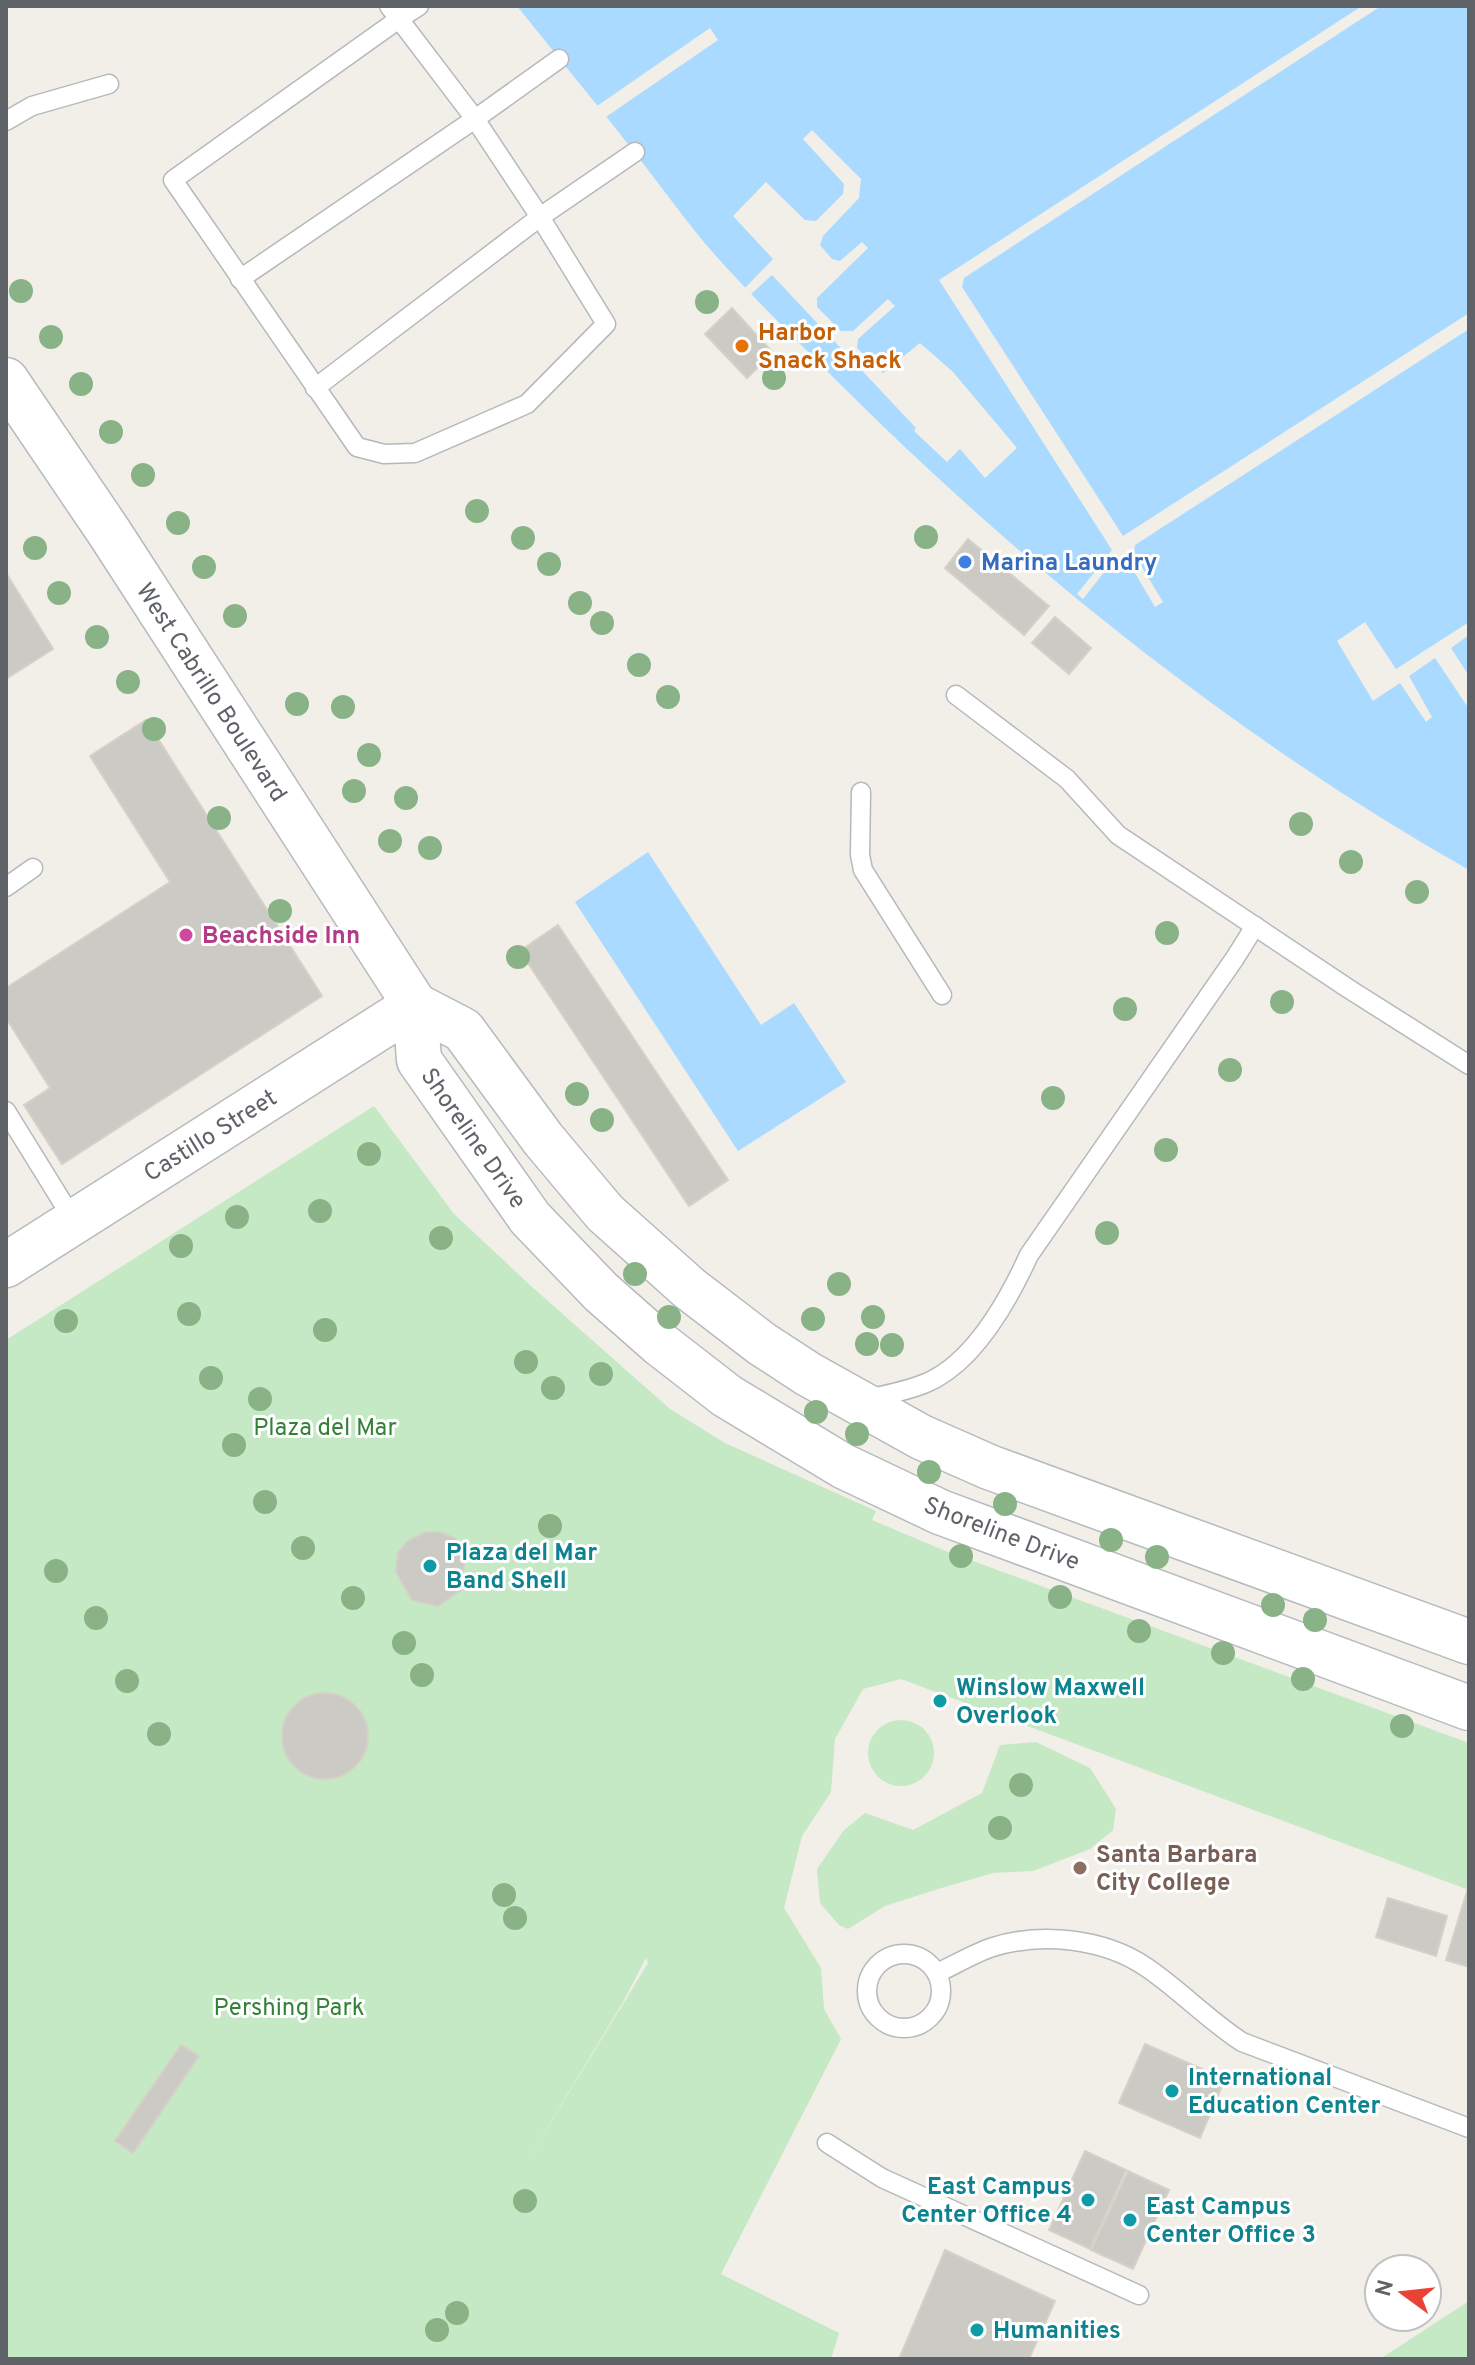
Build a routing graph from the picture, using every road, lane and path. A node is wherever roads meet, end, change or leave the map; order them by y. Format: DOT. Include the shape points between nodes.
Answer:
graph roads {
  1 [pos="419,6"];
  2 [pos="394,13"];
  3 [pos="559,59"];
  4 [pos="109,84"];
  5 [pos="475,119"];
  6 [pos="6,121"];
  7 [pos="635,152"];
  8 [pos="540,217"];
  9 [pos="240,279"];
  10 [pos="315,388"];
  11 [pos="9,392"];
  12 [pos="956,695"];
  13 [pos="861,792"];
  14 [pos="33,868"];
  15 [pos="6,887"];
  16 [pos="1255,926"];
  17 [pos="942,995"];
  18 [pos="415,1005"];
  19 [pos="1469,1065"];
  20 [pos="6,1111"];
  21 [pos="74,1221"];
  22 [pos="6,1265"];
  23 [pos="855,1402"];
  24 [pos="1469,1642"];
  25 [pos="1469,1708"];
  26 [pos="937,1973"];
  27 [pos="1469,2128"];
  28 [pos="827,2143"];
  29 [pos="1139,2295"];
  1 -- 2 [label="lane"];
  2 -- 5 [label="lane"];
  2 -- 9 [label="lane" via="173,180"];
  3 -- 5 [label="lane"];
  4 -- 6 [label="lane" via="32,106"];
  5 -- 8 [label="lane"];
  5 -- 9 [label="lane"];
  7 -- 8 [label="lane"];
  8 -- 10 [label="lane"];
  8 -- 10 [label="lane" via="606,324 527,404 415,453 384,454 357,447"];
  9 -- 10 [label="lane"];
  11 -- 18 [label="main road, West Cabrillo Boulevard" via="118,546"];
  12 -- 16 [label="lane" via="1067,779 1118,835"];
  13 -- 17 [label="lane" via="863,870"];
  14 -- 15 [label="lane"];
  16 -- 19 [label="lane"];
  16 -- 23 [label="lane" via="1029,1255 1011,1294 956,1365 919,1386"];
  18 -- 21 [label="main road, Castillo Street"];
  18 -- 23 [label="main road" via="463,1030 605,1213 762,1344"];
  18 -- 25 [label="main road, Shoreline Drive" via="419,1060 530,1218 601,1292 727,1396 843,1466 940,1512"];
  20 -- 21 [label="lane"];
  21 -- 22 [label="main road, Castillo Street"];
  23 -- 24 [label="main road" via="989,1467"];
  26 -- 26 [label="lane" via="920,1956 884,1958 866,1988 873,2012 892,2026 917,2026 936,2009 941,1985"];
  26 -- 27 [label="lane" via="990,1948 1020,1941 1053,1939 1104,1948 1145,1967 1242,2042"];
  28 -- 29 [label="lane" via="882,2178"];
}
